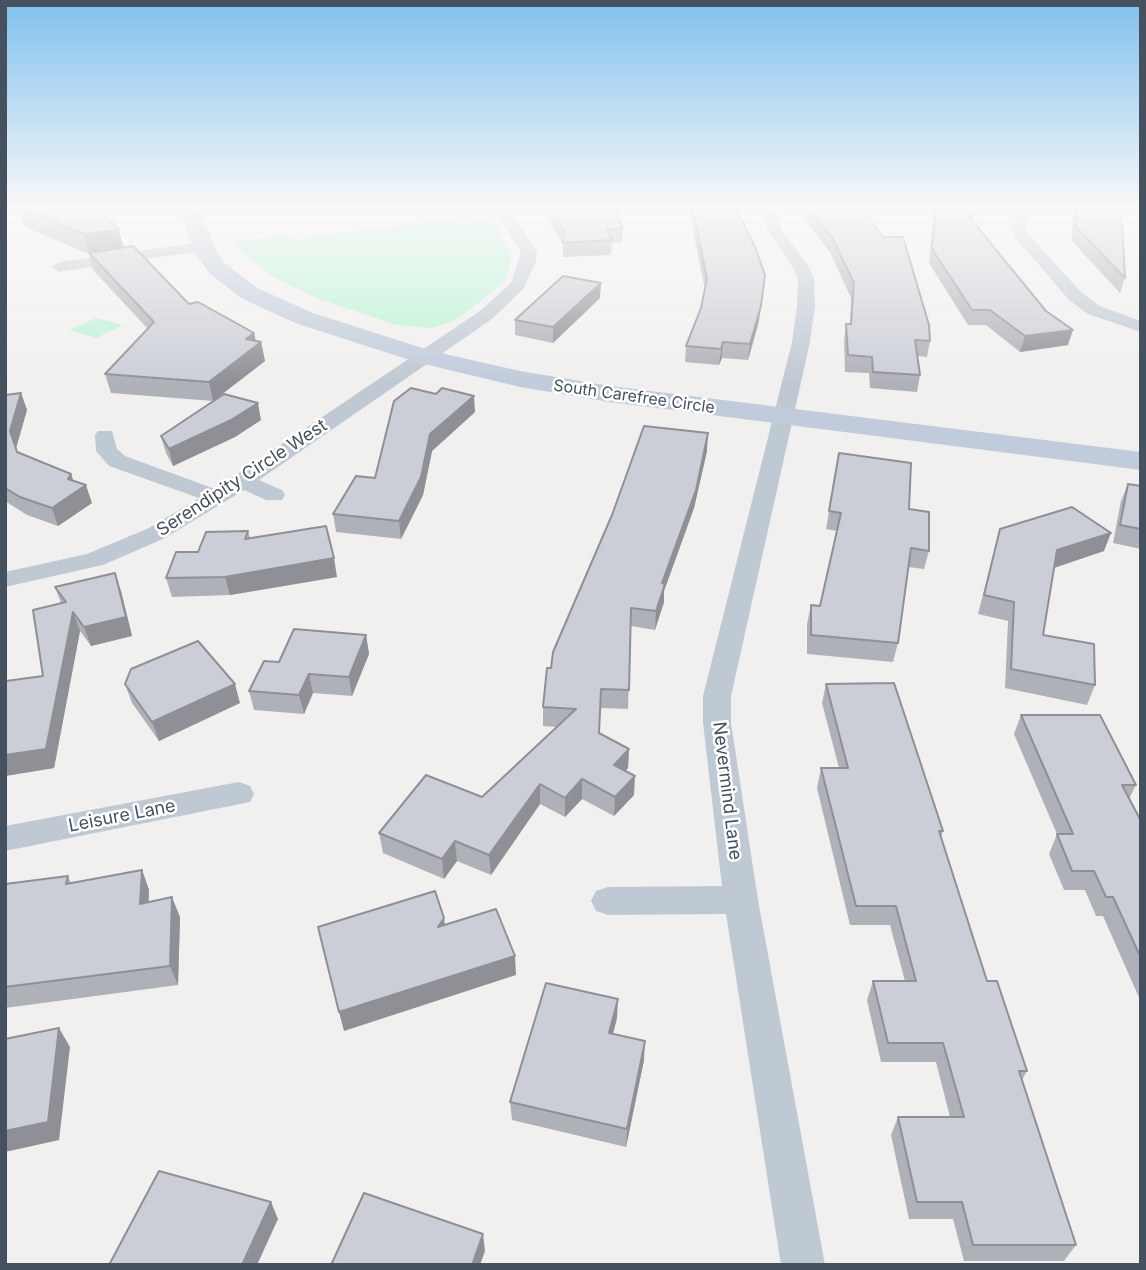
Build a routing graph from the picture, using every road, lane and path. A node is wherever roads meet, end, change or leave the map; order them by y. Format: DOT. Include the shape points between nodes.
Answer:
graph roads {
  1 [pos="71,265"];
  2 [pos="215,265"];
  3 [pos="526,265"];
  4 [pos="800,265"];
  5 [pos="1048,265"];
  6 [pos="59,267"];
  7 [pos="1111,317"];
  8 [pos="1093,321"];
  9 [pos="1141,327"];
  10 [pos="425,357"];
  11 [pos="782,417"];
  12 [pos="105,435"];
  13 [pos="1141,461"];
  14 [pos="243,481"];
  15 [pos="274,495"];
  16 [pos="217,497"];
  17 [pos="5,580"];
  18 [pos="239,794"];
  19 [pos="5,839"];
  20 [pos="741,900"];
  21 [pos="608,901"];
  22 [pos="803,1265"];
  1 -- 6 [label="street"];
  2 -- 10 [label="main road, South Carefree Circle" via="271,305"];
  3 -- 10 [label="street, Serendipity Circle West" via="501,303"];
  4 -- 11 [label="street, Nevermind Lane" via="807,289 801,342"];
  5 -- 7 [label="street" via="1083,303"];
  7 -- 8 [label="street"];
  7 -- 9 [label="street"];
  10 -- 11 [label="main road, South Carefree Circle" via="566,388"];
  10 -- 14 [label="street, Serendipity Circle West"];
  11 -- 13 [label="main road, South Carefree Circle"];
  11 -- 20 [label="street, Nevermind Lane" via="717,696"];
  12 -- 16 [label="street" via="107,451 117,461"];
  14 -- 15 [label="street"];
  14 -- 16 [label="street, Serendipity Circle West"];
  16 -- 17 [label="street, Serendipity Circle West" via="128,548"];
  18 -- 19 [label="street, Leisure Lane"];
  20 -- 21 [label="street"];
  20 -- 22 [label="street, Nevermind Lane"];
}
